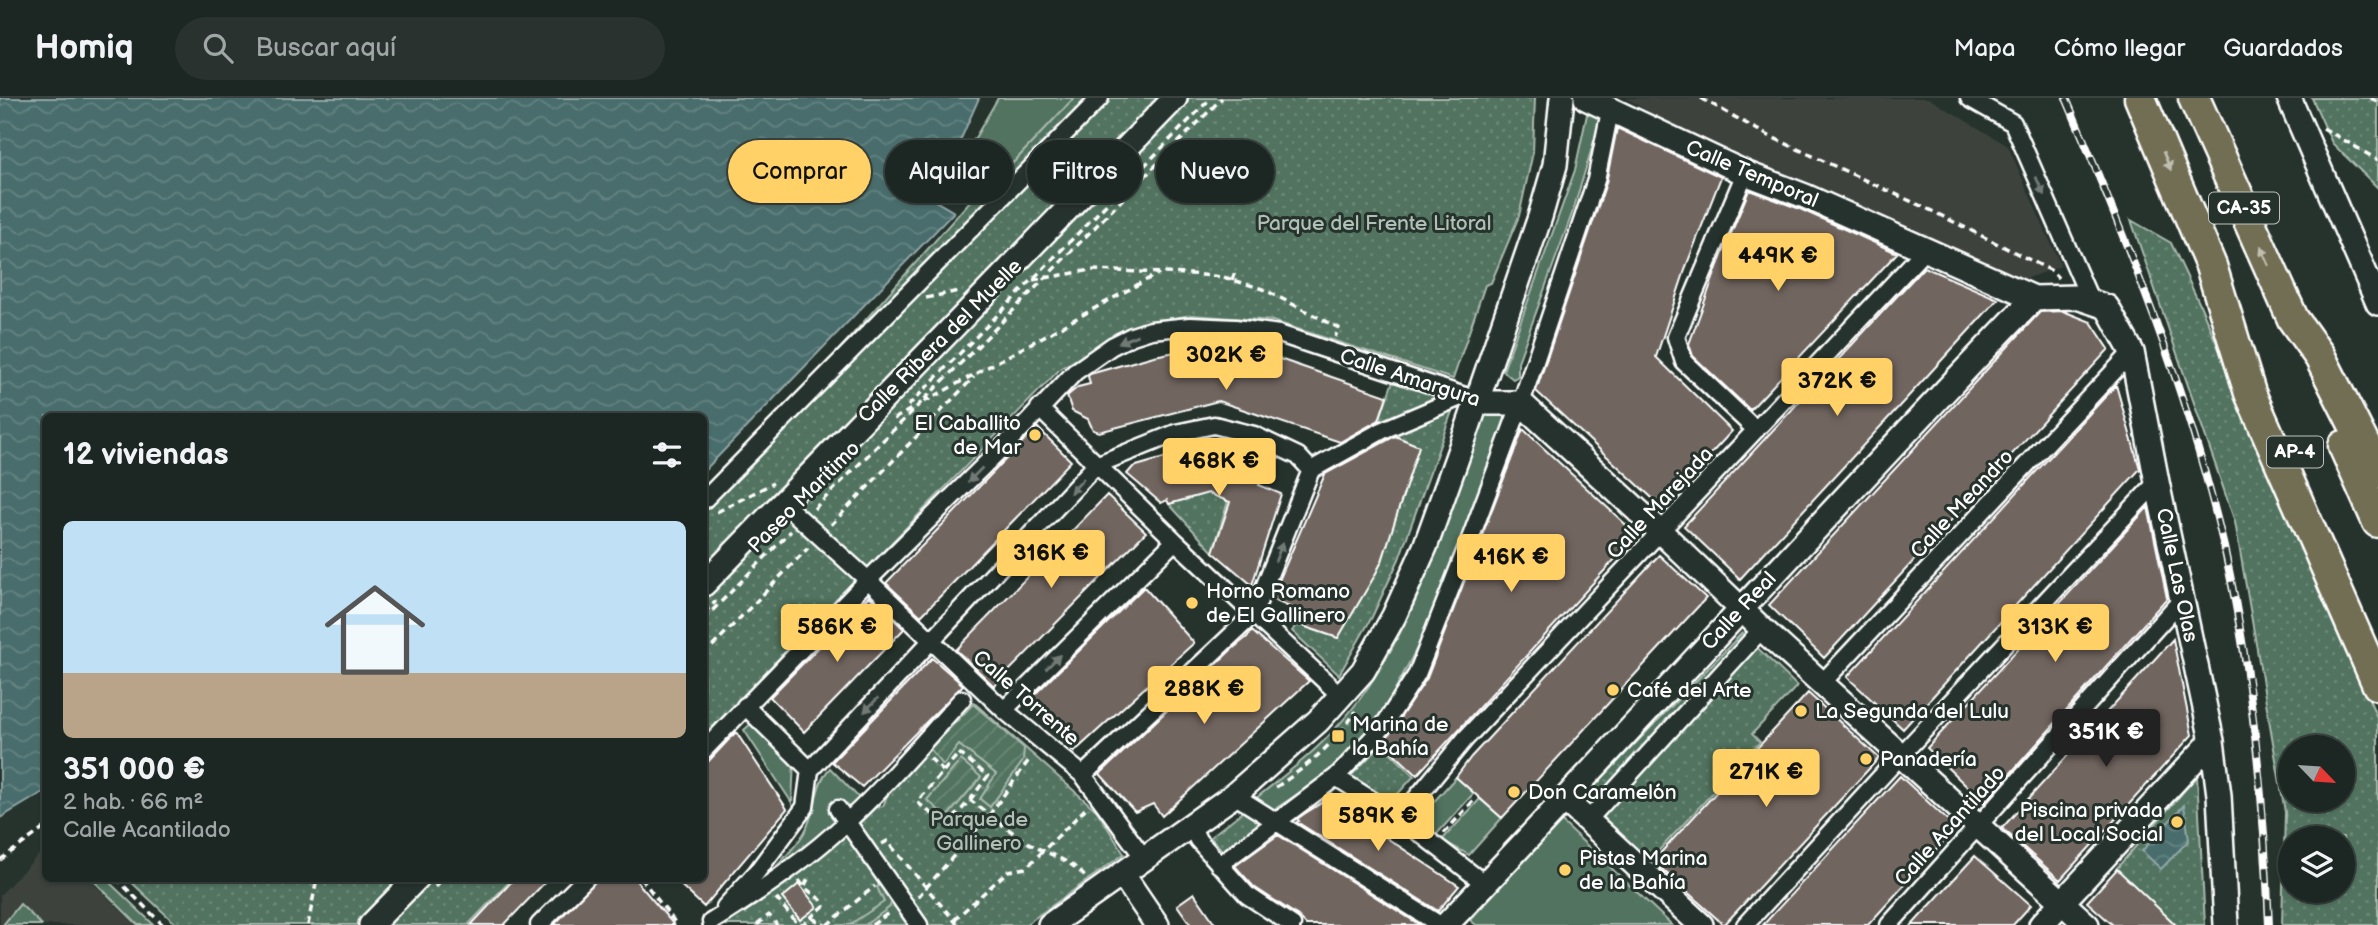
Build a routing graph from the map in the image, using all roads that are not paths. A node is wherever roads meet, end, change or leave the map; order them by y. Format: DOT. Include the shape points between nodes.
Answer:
graph roads {
  1 [pos="1100,98"];
  2 [pos="1175,98"];
  3 [pos="1562,98"];
  4 [pos="1586,98"];
  5 [pos="1969,98"];
  6 [pos="2140,98"];
  7 [pos="2194,98"];
  8 [pos="2289,98"];
  9 [pos="1610,111"];
  10 [pos="1745,173"];
  11 [pos="1925,250"];
  12 [pos="2211,266"];
  13 [pos="2034,298"];
  14 [pos="2084,299"];
  15 [pos="2378,303"];
  16 [pos="2293,319"];
  17 [pos="2132,352"];
  18 [pos="1470,398"];
  19 [pos="1521,403"];
  20 [pos="1039,408"];
  21 [pos="1756,430"];
  22 [pos="1096,465"];
  23 [pos="1311,470"];
  24 [pos="2378,472"];
  25 [pos="2157,482"];
  26 [pos="707,497"];
  27 [pos="794,513"];
  28 [pos="2378,522"];
  29 [pos="1662,533"];
  30 [pos="1175,541"];
  31 [pos="868,580"];
  32 [pos="707,581"];
  33 [pos="2183,598"];
  34 [pos="1740,609"];
  35 [pos="1254,615"];
  36 [pos="1762,629"];
  37 [pos="2378,639"];
  38 [pos="931,642"];
  39 [pos="1821,684"];
  40 [pos="2378,685"];
  41 [pos="1342,697"];
  42 [pos="962,699"];
  43 [pos="745,706"];
  44 [pos="1004,710"];
  45 [pos="2212,741"];
  46 [pos="707,747"];
  47 [pos="1900,755"];
  48 [pos="810,770"];
  49 [pos="1083,775"];
  50 [pos="1336,777"];
  51 [pos="1234,795"];
  52 [pos="1564,800"];
  53 [pos="805,807"];
  54 [pos="836,813"];
  55 [pos="1400,818"];
  56 [pos="1588,820"];
  57 [pos="1278,823"];
  58 [pos="1191,825"];
  59 [pos="1978,827"];
  60 [pos="1144,858"];
  61 [pos="1219,865"];
  62 [pos="1123,875"];
  63 [pos="413,882"];
  64 [pos="582,882"];
  65 [pos="1485,884"];
  66 [pos="2061,903"];
  67 [pos="709,924"];
  68 [pos="371,925"];
  69 [pos="539,925"];
  70 [pos="919,925"];
  71 [pos="1050,925"];
  72 [pos="1157,925"];
  73 [pos="1293,925"];
  74 [pos="1440,925"];
  75 [pos="1446,925"];
  76 [pos="1701,925"];
  77 [pos="1745,925"];
  78 [pos="1889,925"];
  79 [pos="2040,925"];
  80 [pos="2087,925"];
  81 [pos="2226,925"];
  1 -- 26 [label="street"];
  2 -- 27 [label="street, Calle Ribera del Muelle" via="996,284"];
  3 -- 18 [label="street" via="1555,165 1540,217"];
  4 -- 9 [label="street, Calle Temporal"];
  5 -- 14 [label="street, one-way" via="2013,124"];
  6 -- 12 [label="highway, CA-35, one-way"];
  16 -- 7 [label="highway, CA-35, one-way"];
  8 -- 15 [label="street"];
  9 -- 10 [label="street, Calle Temporal"];
  9 -- 19 [label="street" via="1596,180"];
  10 -- 11 [label="street, Calle Temporal"];
  10 -- 21 [label="street" via="1676,337 1684,362"];
  11 -- 13 [label="street, Calle Temporal"];
  11 -- 21 [label="street, Calle Marejada"];
  12 -- 37 [label="highway, AP-4"];
  12 -- 40 [label="highway" via="2250,393"];
  13 -- 14 [label="street"];
  13 -- 34 [label="street, Calle Real"];
  14 -- 17 [label="street, Calle Las Olas" via="2107,307"];
  16 -- 24 [label="highway" via="2319,356"];
  16 -- 28 [label="highway, AP-4" via="2306,362"];
  17 -- 25 [label="street, Calle Las Olas"];
  17 -- 39 [label="street, Calle Meandro"];
  18 -- 19 [label="street, Calle Amargura"];
  18 -- 20 [label="street, Calle Amargura, one-way" via="1279,334 1190,326 1151,330 1112,346 1075,372"];
  18 -- 23 [label="street" via="1383,430"];
  18 -- 41 [label="street" via="1409,585 1363,671"];
  19 -- 29 [label="street"];
  19 -- 50 [label="street" via="1416,674 1382,728"];
  20 -- 22 [label="street"];
  20 -- 31 [label="street, Calle Amargura, one-way"];
  21 -- 29 [label="street, Calle Marejada"];
  22 -- 23 [label="street" via="1176,433 1214,425 1254,435 1298,456"];
  22 -- 30 [label="street"];
  22 -- 38 [label="street, one-way"];
  35 -- 23 [label="street, one-way"];
  25 -- 33 [label="street, Calle Las Olas"];
  25 -- 47 [label="street"];
  27 -- 31 [label="street, Calle Torrente"];
  27 -- 32 [label="street, Calle Ribera del Muelle"];
  29 -- 34 [label="street"];
  29 -- 55 [label="street, Calle Marejada" via="1465,739"];
  30 -- 35 [label="street"];
  44 -- 30 [label="street, one-way"];
  31 -- 38 [label="street, Calle Torrente"];
  31 -- 43 [label="street, Calle Amargura"];
  33 -- 45 [label="street, Calle Las Olas"];
  33 -- 59 [label="street, Calle Acantilado"];
  34 -- 36 [label="street"];
  34 -- 52 [label="street, Calle Real"];
  35 -- 41 [label="street"];
  35 -- 49 [label="street"];
  36 -- 39 [label="street"];
  36 -- 56 [label="street"];
  38 -- 44 [label="street, Calle Torrente"];
  38 -- 48 [label="street, one-way"];
  39 -- 47 [label="street"];
  41 -- 51 [label="street"];
  42 -- 54 [label="street" via="869,800"];
  43 -- 46 [label="street, Calle Amargura"];
  43 -- 48 [label="street"];
  44 -- 49 [label="street, Calle Torrente"];
  45 -- 66 [label="street"];
  45 -- 81 [label="street, Calle Las Olas"];
  47 -- 59 [label="street"];
  47 -- 77 [label="street"];
  48 -- 53 [label="street"];
  49 -- 60 [label="street, Calle Torrente"];
  50 -- 55 [label="street"];
  50 -- 57 [label="street"];
  51 -- 57 [label="street"];
  51 -- 58 [label="street"];
  52 -- 56 [label="street"];
  52 -- 65 [label="street, Calle Real"];
  53 -- 54 [label="street"];
  53 -- 67 [label="street" via="756,873"];
  54 -- 67 [label="street" via="770,885"];
  54 -- 70 [label="street"];
  55 -- 65 [label="street"];
  56 -- 76 [label="street"];
  57 -- 61 [label="street"];
  57 -- 74 [label="street"];
  58 -- 60 [label="street"];
  58 -- 61 [label="street"];
  59 -- 66 [label="street"];
  59 -- 78 [label="street, Calle Acantilado"];
  60 -- 62 [label="street"];
  61 -- 73 [label="street" via="1247,895"];
  62 -- 71 [label="street"];
  62 -- 72 [label="street"];
  63 -- 68 [label="street"];
  64 -- 69 [label="street"];
  65 -- 75 [label="street, Calle Real"];
  66 -- 79 [label="street"];
  66 -- 80 [label="street"];
}
